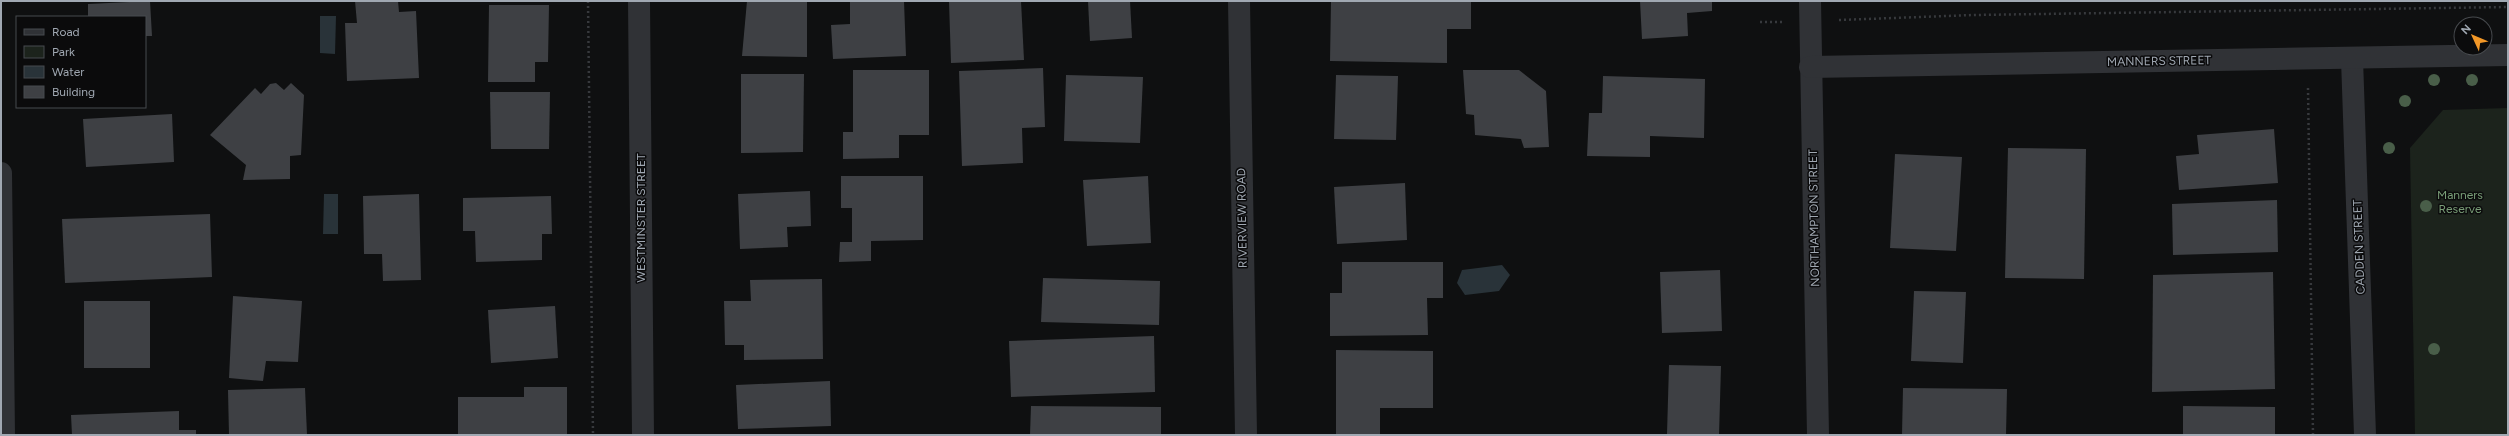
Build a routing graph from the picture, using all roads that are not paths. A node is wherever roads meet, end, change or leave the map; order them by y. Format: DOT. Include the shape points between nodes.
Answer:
graph roads {
  1 [pos="639,1"];
  2 [pos="1238,1"];
  3 [pos="1810,11"];
  4 [pos="2508,55"];
  5 [pos="2352,59"];
  6 [pos="1810,67"];
  7 [pos="1,173"];
  8 [pos="4,435"];
  9 [pos="643,435"];
  10 [pos="1246,435"];
  11 [pos="1818,435"];
  12 [pos="2365,435"];
  1 -- 9 [label="street, WESTMINSTER STREET"];
  2 -- 10 [label="street, RIVERVIEW ROAD"];
  3 -- 6 [label="street, NORTHAMPTON STREET"];
  4 -- 5 [label="street, MANNERS STREET"];
  5 -- 6 [label="street, MANNERS STREET"];
  5 -- 12 [label="street, CADDEN STREET"];
  6 -- 11 [label="street, NORTHAMPTON STREET"];
  7 -- 8 [label="street"];
}
